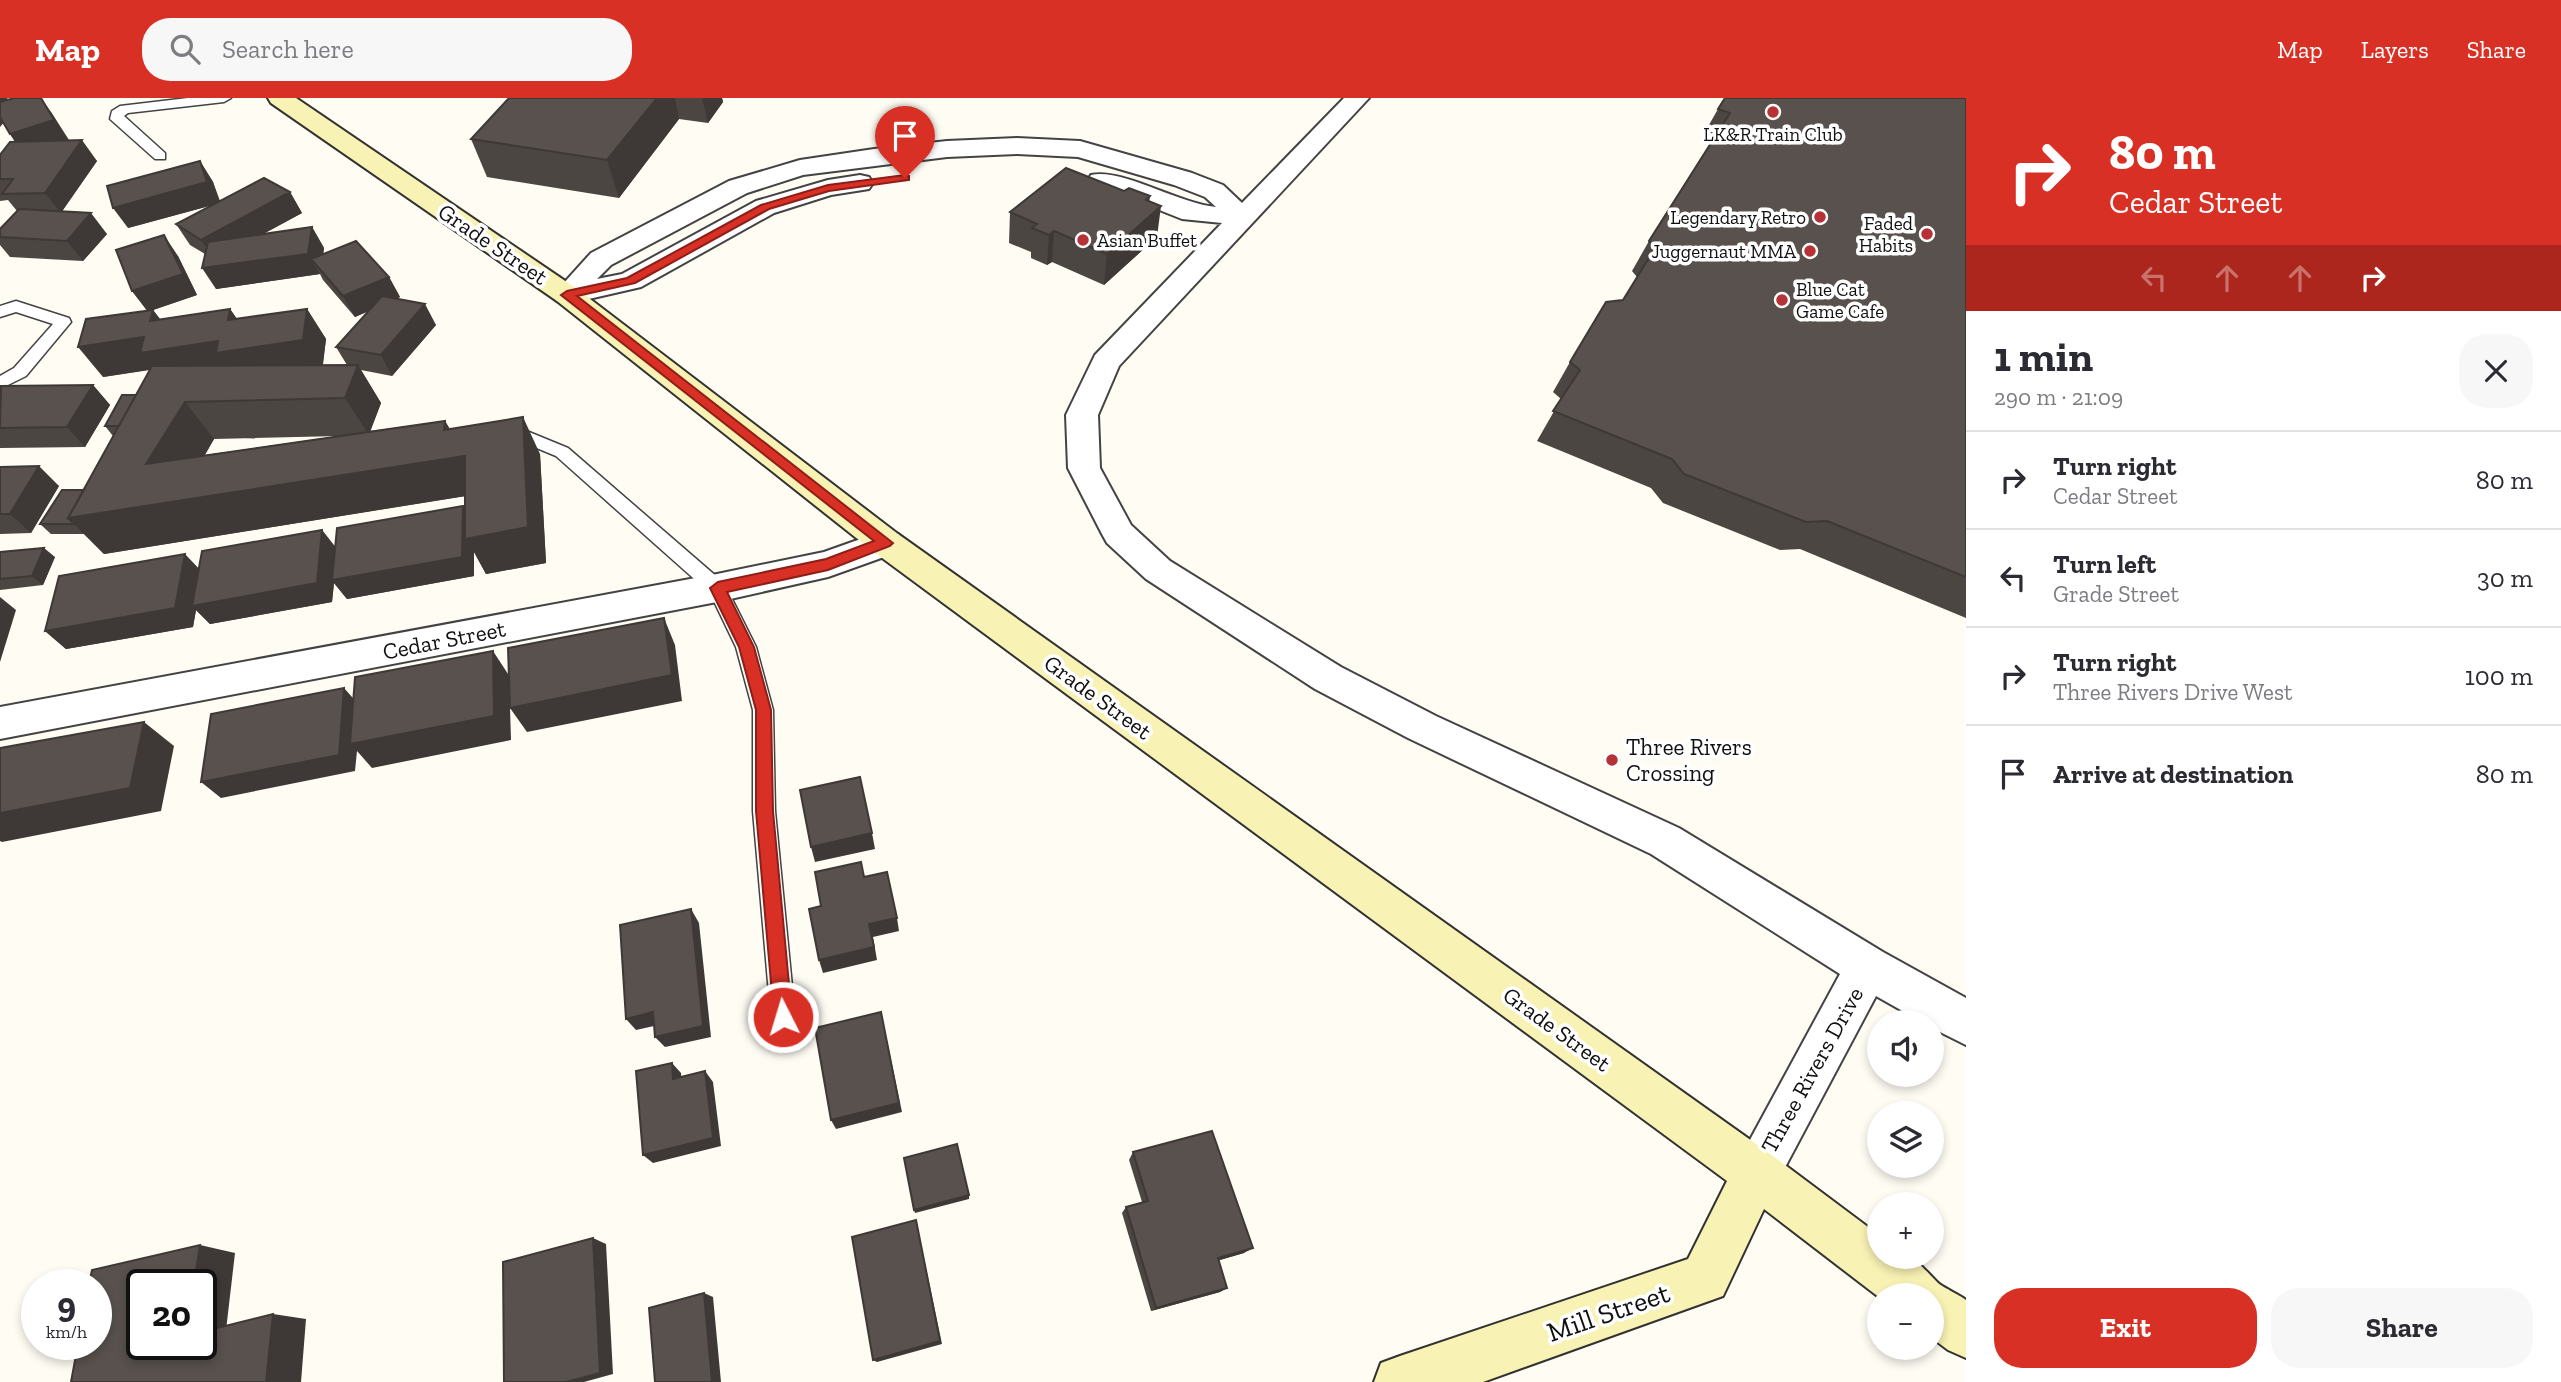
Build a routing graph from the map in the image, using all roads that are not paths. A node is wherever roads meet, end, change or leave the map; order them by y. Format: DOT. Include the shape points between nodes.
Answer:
graph roads {
  1 [pos="224,98"];
  2 [pos="280,98"];
  3 [pos="1357,98"];
  4 [pos="160,156"];
  5 [pos="966,173"];
  6 [pos="930,176"];
  7 [pos="1242,217"];
  8 [pos="567,295"];
  9 [pos="0,312"];
  10 [pos="0,383"];
  11 [pos="489,439"];
  12 [pos="886,543"];
  13 [pos="718,588"];
  14 [pos="0,723"];
  15 [pos="1868,967"];
  16 [pos="783,1017"];
  17 [pos="1966,1023"];
  18 [pos="1756,1173"];
  19 [pos="1901,1283"];
  20 [pos="1944,1315"];
  21 [pos="1966,1332"];
  22 [pos="1480,1370"];
  23 [pos="1400,1382"];
  1 -- 4 [label="lane" via="125,109 117,114 117,119"];
  2 -- 8 [label="main road, Grade Street"];
  3 -- 7 [label="street"];
  5 -- 7 [label="street" via="1013,170 1075,175 1128,188 1191,213"];
  6 -- 8 [label="street" via="828,188 765,207 631,281"];
  7 -- 8 [label="street" via="1214,191 1080,149 1017,146 899,155 800,168 738,187 601,259"];
  7 -- 15 [label="street" via="1106,362 1082,415 1084,468 1119,534 1158,570 1328,678 1665,841"];
  8 -- 12 [label="main road, Grade Street"];
  9 -- 10 [label="lane" via="16,306 63,322 20,372"];
  11 -- 13 [label="lane" via="529,438 562,452"];
  12 -- 13 [label="street, Cedar Street" via="828,564"];
  12 -- 18 [label="main road, Grade Street"];
  13 -- 14 [label="street, Cedar Street"];
  13 -- 16 [label="lane" via="746,647 763,710 764,811"];
  15 -- 17 [label="street"];
  15 -- 18 [label="street, Three Rivers Drive"];
  18 -- 19 [label="main road, Grade Street"];
  18 -- 22 [label="main road, Mill Street" via="1705,1278"];
  20 -- 21 [label="main road"];
  22 -- 23 [label="main road, Mill Street"];
}
